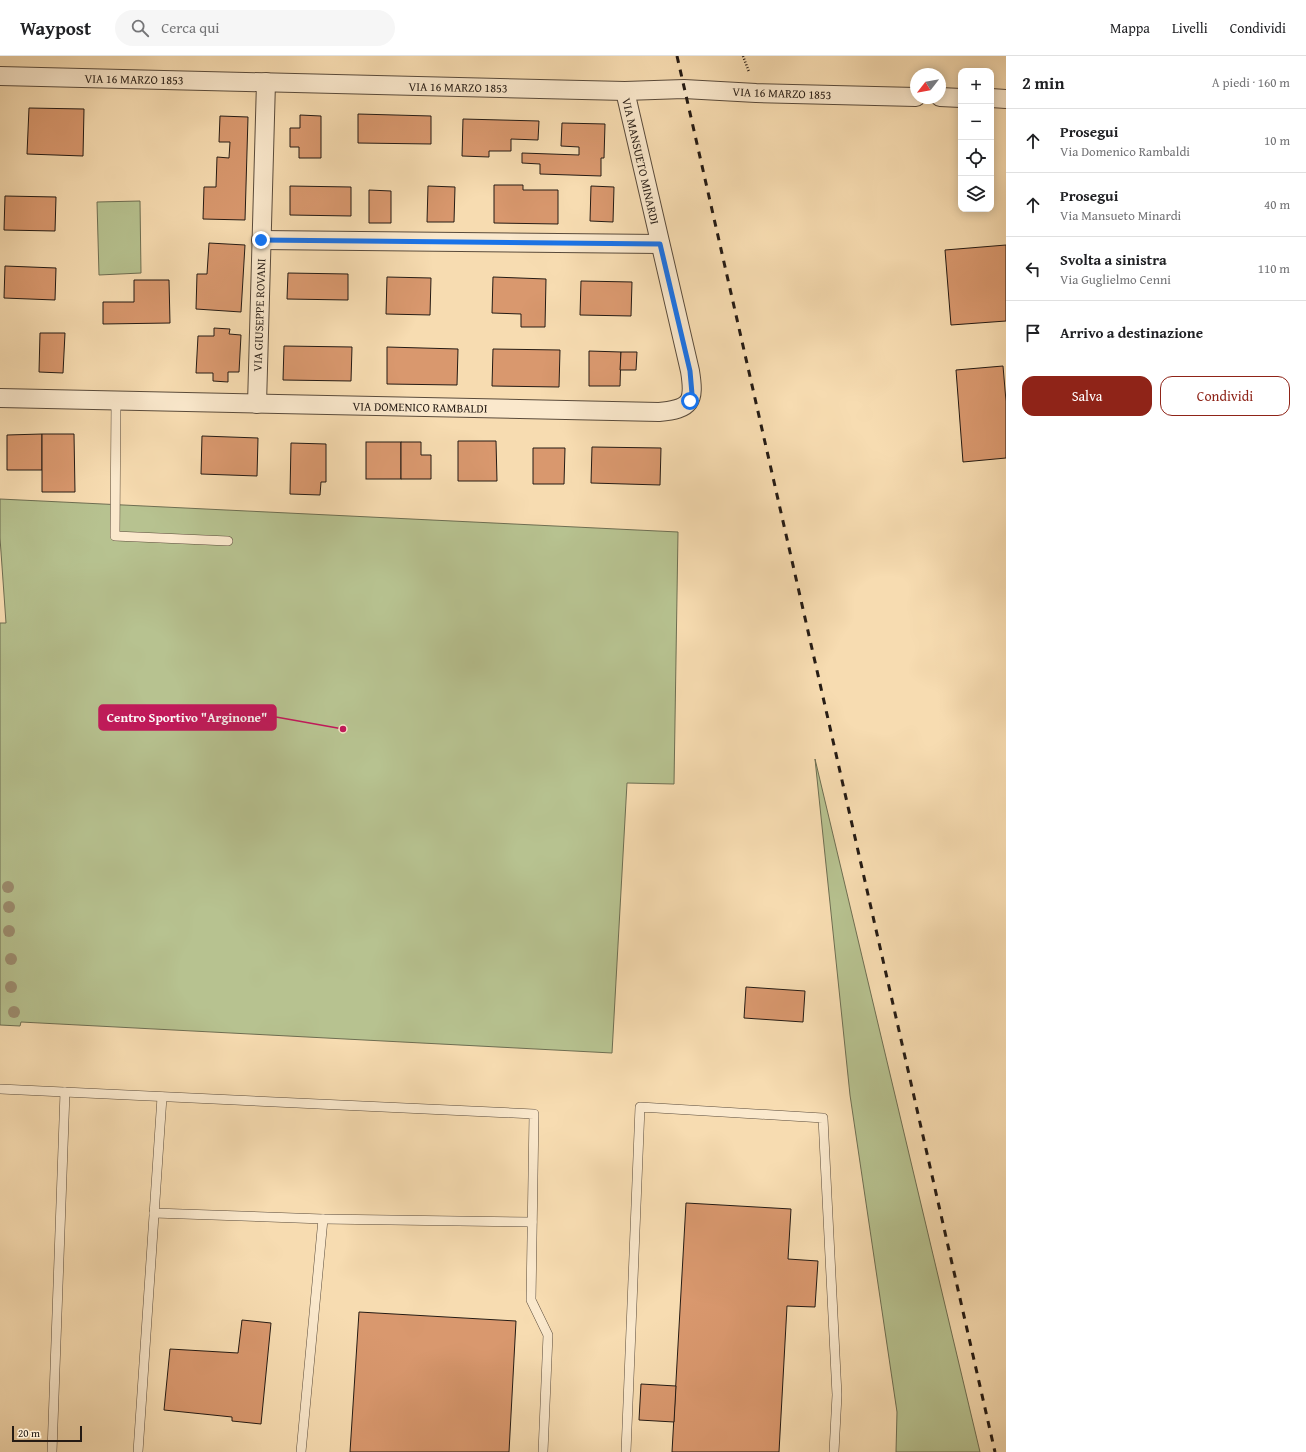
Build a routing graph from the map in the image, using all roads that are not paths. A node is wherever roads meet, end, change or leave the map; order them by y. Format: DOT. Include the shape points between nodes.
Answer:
graph roads {
  1 [pos="0,76"];
  2 [pos="266,82"];
  3 [pos="625,91"];
  4 [pos="910,97"];
  5 [pos="946,97"];
  6 [pos="958,98"];
  7 [pos="994,98"];
  8 [pos="1006,99"];
  9 [pos="261,240"];
  10 [pos="660,244"];
  11 [pos="690,371"];
  12 [pos="0,398"];
  13 [pos="116,400"];
  14 [pos="257,404"];
  15 [pos="228,540"];
  16 [pos="0,1089"];
  17 [pos="65,1092"];
  18 [pos="162,1097"];
  19 [pos="154,1213"];
  20 [pos="323,1219"];
  21 [pos="532,1222"];
  22 [pos="52,1452"];
  23 [pos="138,1452"];
  24 [pos="302,1452"];
  25 [pos="543,1452"];
  26 [pos="626,1452"];
  27 [pos="834,1452"];
  1 -- 2 [label="street, VIA 16 MARZO 1853"];
  2 -- 3 [label="street, VIA 16 MARZO 1853"];
  2 -- 9 [label="street, VIA GIUSEPPE ROVANI"];
  3 -- 4 [label="street, VIA 16 MARZO 1853" via="684,89"];
  3 -- 10 [label="street, VIA MANSUETO MINARDI"];
  5 -- 6 [label="street"];
  7 -- 8 [label="street"];
  9 -- 10 [label="street"];
  9 -- 14 [label="street, VIA GIUSEPPE ROVANI"];
  10 -- 11 [label="street, VIA MANSUETO MINARDI"];
  11 -- 14 [label="street, VIA DOMENICO RAMBALDI" via="690,401 677,410 660,412"];
  12 -- 13 [label="street, VIA DOMENICO RAMBALDI"];
  13 -- 14 [label="street, VIA DOMENICO RAMBALDI"];
  13 -- 15 [label="lane" via="115,536"];
  16 -- 17 [label="lane"];
  17 -- 18 [label="lane"];
  17 -- 22 [label="lane"];
  18 -- 19 [label="lane"];
  18 -- 21 [label="lane" via="534,1114"];
  19 -- 20 [label="lane"];
  19 -- 23 [label="lane"];
  20 -- 21 [label="lane"];
  20 -- 24 [label="lane"];
  21 -- 25 [label="lane" via="531,1300 548,1336"];
  26 -- 27 [label="lane" via="640,1107 823,1118 837,1395"];
}
